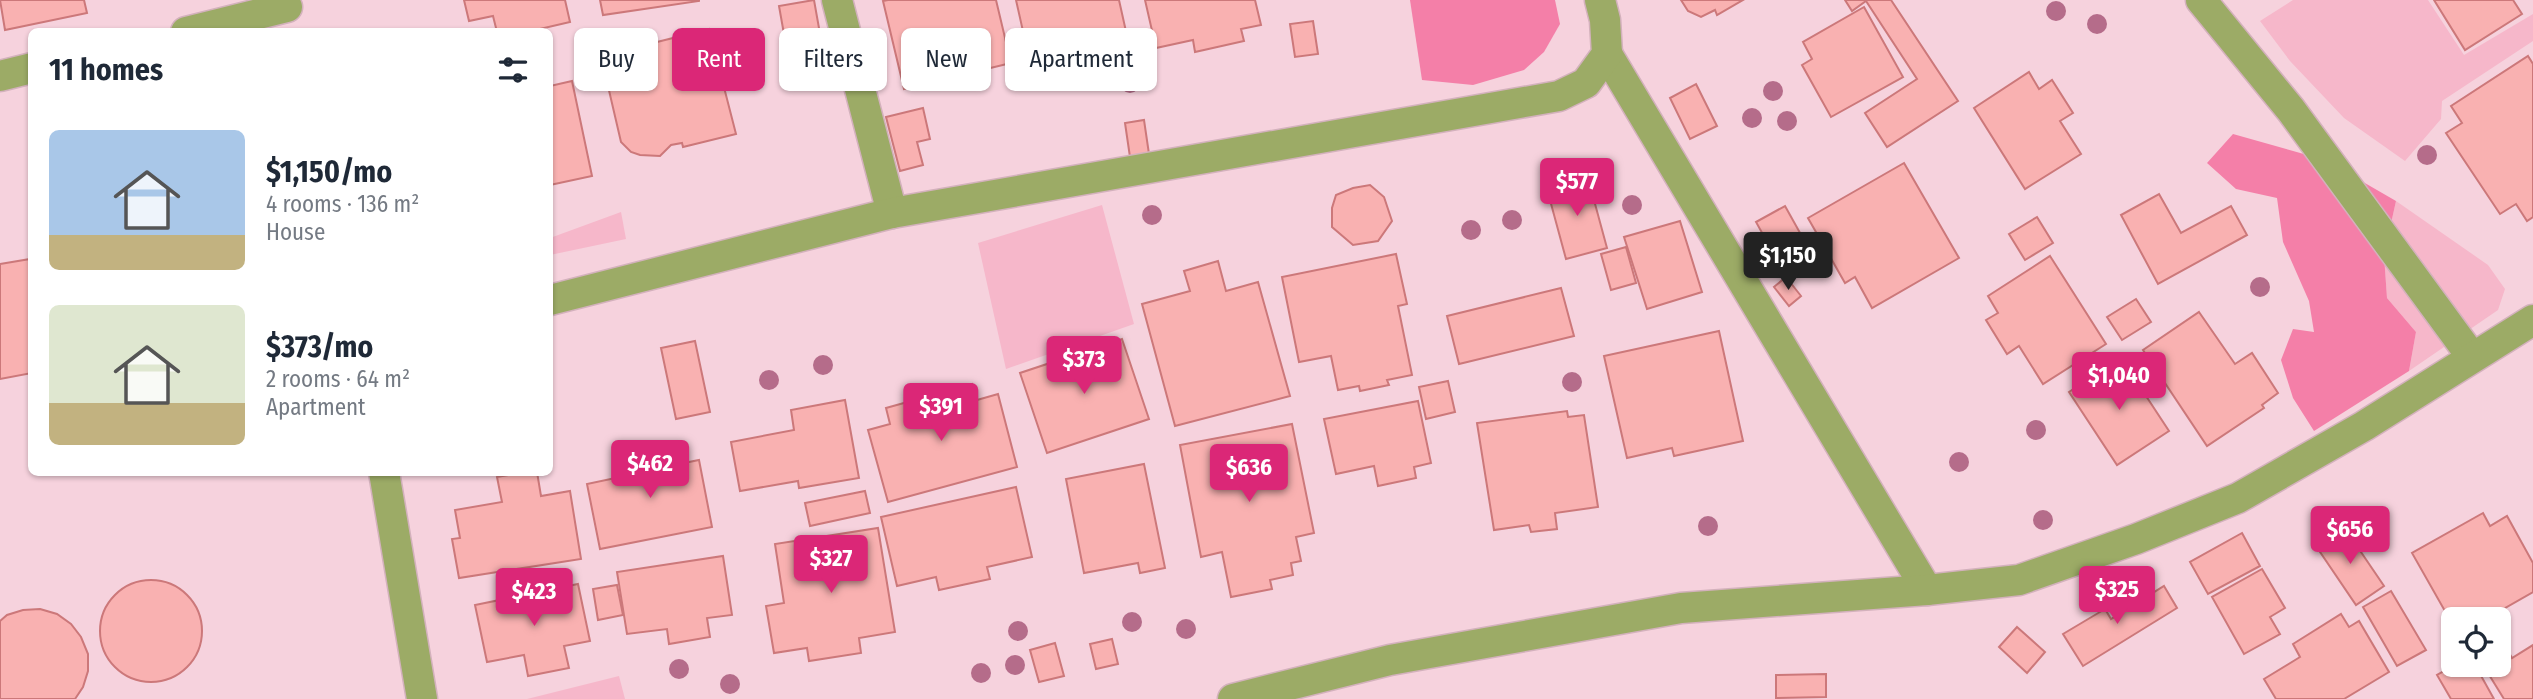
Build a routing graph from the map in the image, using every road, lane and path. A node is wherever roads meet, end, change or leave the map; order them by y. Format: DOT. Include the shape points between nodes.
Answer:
graph roads {
  1 [pos="837,0"];
  2 [pos="1600,0"];
  3 [pos="2201,0"];
  4 [pos="288,13"];
  5 [pos="207,28"];
  6 [pos="1607,54"];
  7 [pos="28,69"];
  8 [pos="0,76"];
  9 [pos="892,213"];
  10 [pos="553,299"];
  11 [pos="2533,320"];
  12 [pos="2472,357"];
  13 [pos="385,476"];
  14 [pos="1927,590"];
  15 [pos="422,699"];
  16 [pos="1233,699"];
  1 -- 9 [label="street"];
  2 -- 6 [label="street"];
  3 -- 12 [label="street" via="2291,110"];
  4 -- 5 [label="street"];
  6 -- 9 [label="street" via="1586,83 1559,96"];
  6 -- 14 [label="street"];
  7 -- 8 [label="street"];
  9 -- 10 [label="street"];
  11 -- 12 [label="street"];
  12 -- 14 [label="street" via="2238,498 2019,580"];
  13 -- 15 [label="street"];
  14 -- 16 [label="street" via="1681,608 1390,660"];
}
